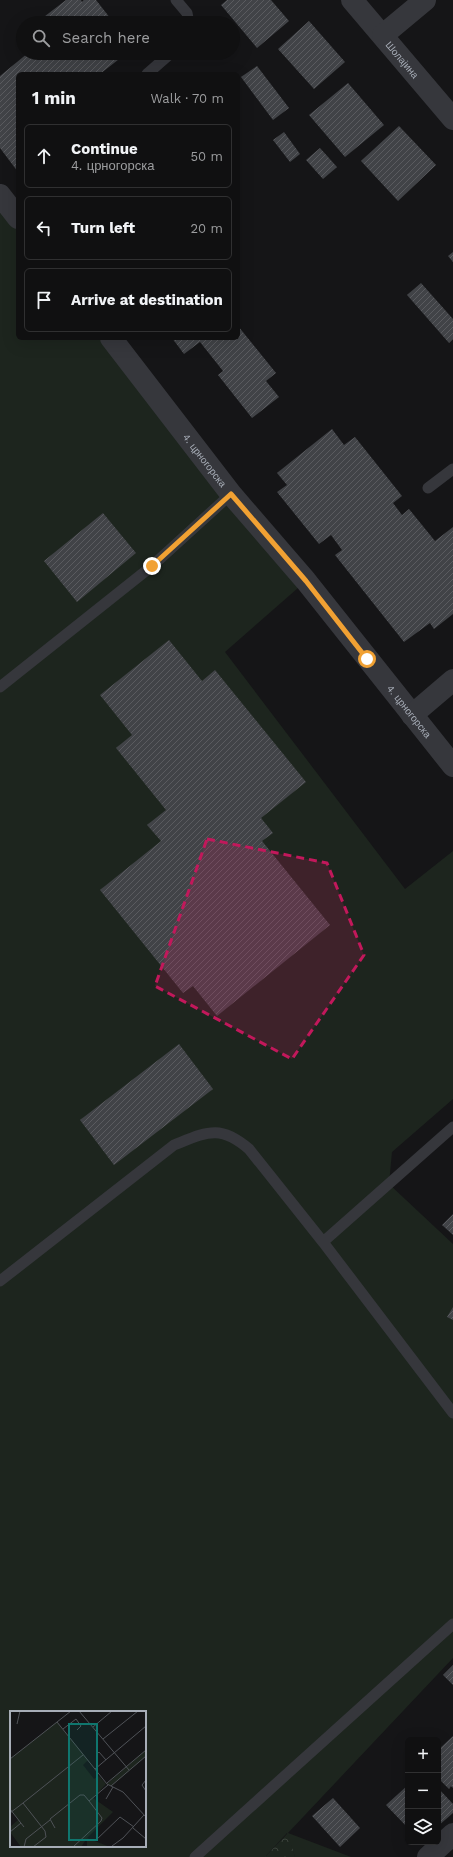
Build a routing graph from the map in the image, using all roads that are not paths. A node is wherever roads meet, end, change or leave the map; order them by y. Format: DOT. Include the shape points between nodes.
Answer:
graph roads {
  1 [pos="176,0"];
  2 [pos="352,0"];
  3 [pos="425,0"];
  4 [pos="188,16"];
  5 [pos="383,35"];
  6 [pos="163,60"];
  7 [pos="149,72"];
  8 [pos="453,118"];
  9 [pos="0,194"];
  10 [pos="16,215"];
  11 [pos="113,340"];
  12 [pos="453,469"];
  13 [pos="428,488"];
  14 [pos="231,494"];
  15 [pos="453,680"];
  16 [pos="0,687"];
  17 [pos="412,715"];
  18 [pos="453,766"];
  19 [pos="453,1127"];
  20 [pos="323,1242"];
  21 [pos="0,1281"];
  22 [pos="453,1413"];
  23 [pos="453,1624"];
  24 [pos="453,1834"];
  25 [pos="195,1857"];
  26 [pos="428,1857"];
  1 -- 4 [label="lane"];
  2 -- 5 [label="street, Шолајина"];
  3 -- 5 [label="street"];
  5 -- 8 [label="street, Шолајина"];
  6 -- 7 [label="lane"];
  9 -- 10 [label="street"];
  11 -- 14 [label="street, 4. црногорска"];
  12 -- 13 [label="lane"];
  14 -- 16 [label="lane" via="152,566"];
  14 -- 17 [label="street, 4. црногорска" via="306,581"];
  15 -- 17 [label="street"];
  17 -- 18 [label="street, 4. црногорска"];
  19 -- 20 [label="lane"];
  20 -- 21 [label="lane" via="249,1149 236,1138 217,1132 174,1145"];
  20 -- 22 [label="lane"];
  23 -- 25 [label="lane"];
  24 -- 26 [label="street"];
}
